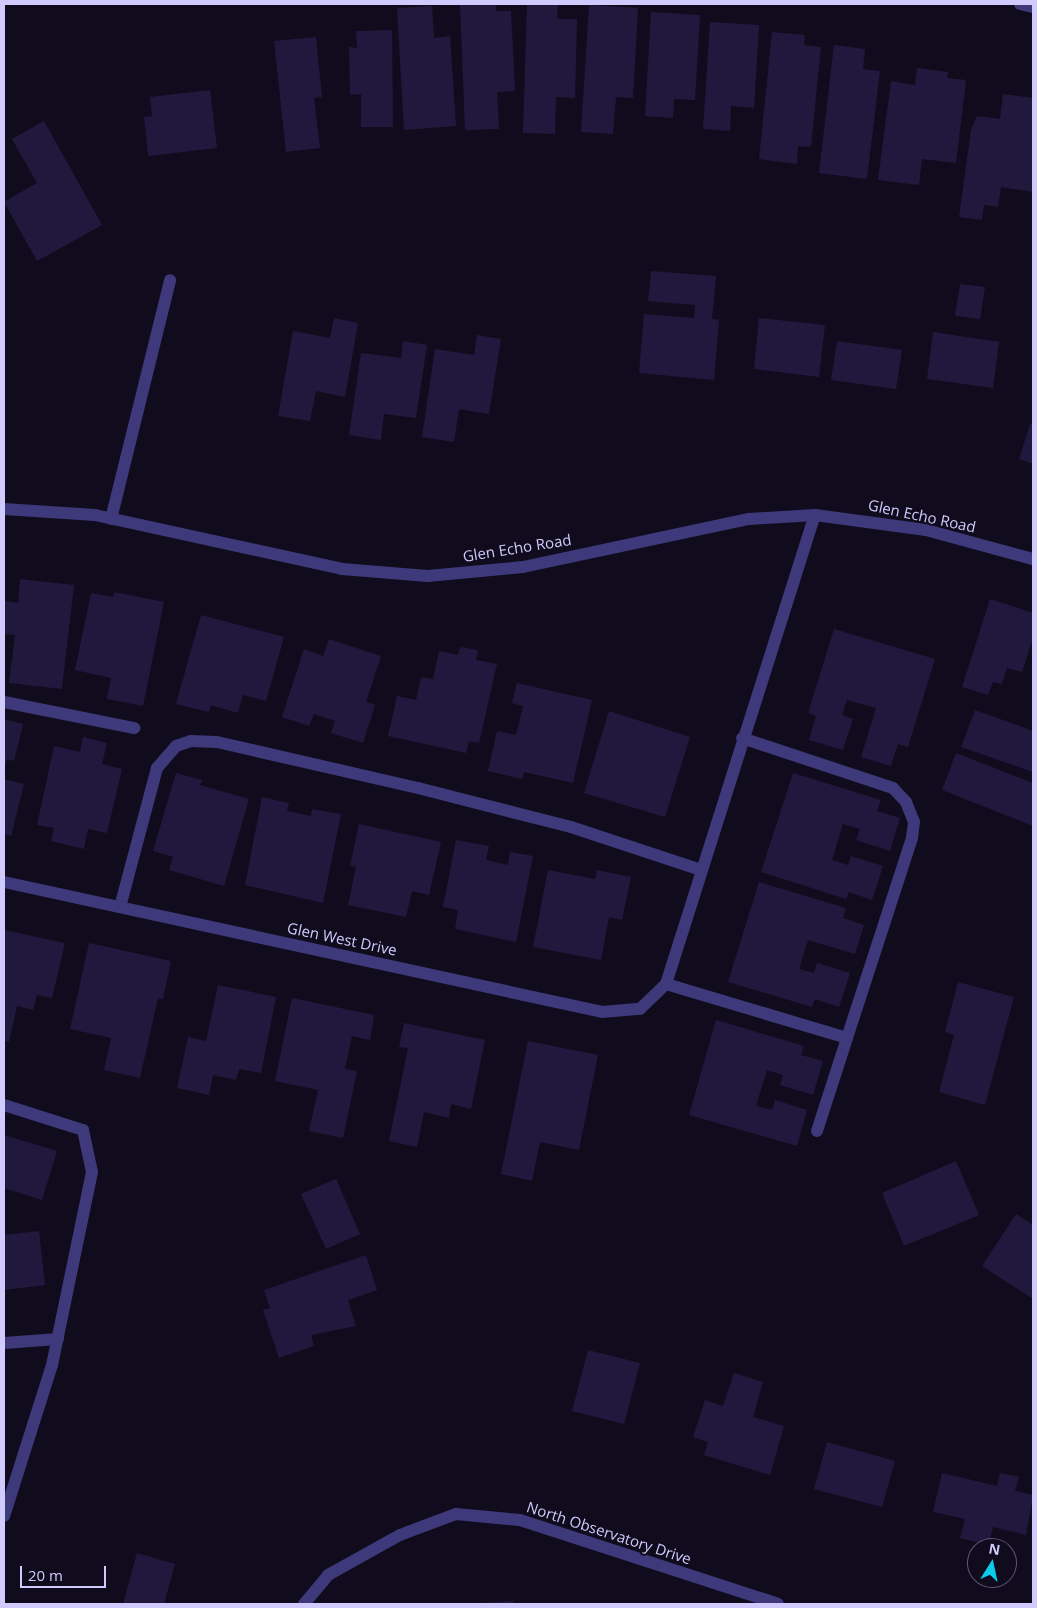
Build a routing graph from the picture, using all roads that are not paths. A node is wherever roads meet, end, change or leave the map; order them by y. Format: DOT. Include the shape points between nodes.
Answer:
graph roads {
  1 [pos="1020,4"];
  2 [pos="1033,7"];
  3 [pos="170,280"];
  4 [pos="4,509"];
  5 [pos="815,515"];
  6 [pos="110,519"];
  7 [pos="1033,559"];
  8 [pos="4,702"];
  9 [pos="134,728"];
  10 [pos="742,738"];
  11 [pos="701,870"];
  12 [pos="4,882"];
  13 [pos="120,907"];
  14 [pos="666,984"];
  15 [pos="847,1038"];
  16 [pos="4,1105"];
  17 [pos="817,1131"];
  18 [pos="58,1339"];
  19 [pos="4,1343"];
  20 [pos="4,1516"];
  21 [pos="304,1604"];
  22 [pos="778,1604"];
  1 -- 2 [label="street"];
  3 -- 6 [label="street"];
  4 -- 6 [label="street, Glen Echo Road"];
  5 -- 6 [label="street, Glen Echo Road" via="748,519 523,567 428,576 342,569"];
  5 -- 7 [label="street, Glen Echo Road" via="926,530"];
  5 -- 10 [label="street"];
  8 -- 9 [label="street"];
  10 -- 11 [label="street"];
  10 -- 15 [label="street" via="893,788 906,802 914,822"];
  11 -- 13 [label="street" via="571,828 418,788 217,742 192,741 176,746 157,768"];
  11 -- 14 [label="street"];
  12 -- 13 [label="street, Glen West Drive"];
  13 -- 14 [label="street, Glen West Drive" via="602,1012 640,1009"];
  14 -- 15 [label="street"];
  15 -- 17 [label="street"];
  16 -- 18 [label="street" via="83,1130 92,1172"];
  18 -- 19 [label="street"];
  18 -- 20 [label="street"];
  21 -- 22 [label="street, North Observatory Drive" via="328,1575 400,1535 456,1514 520,1520"];
}
